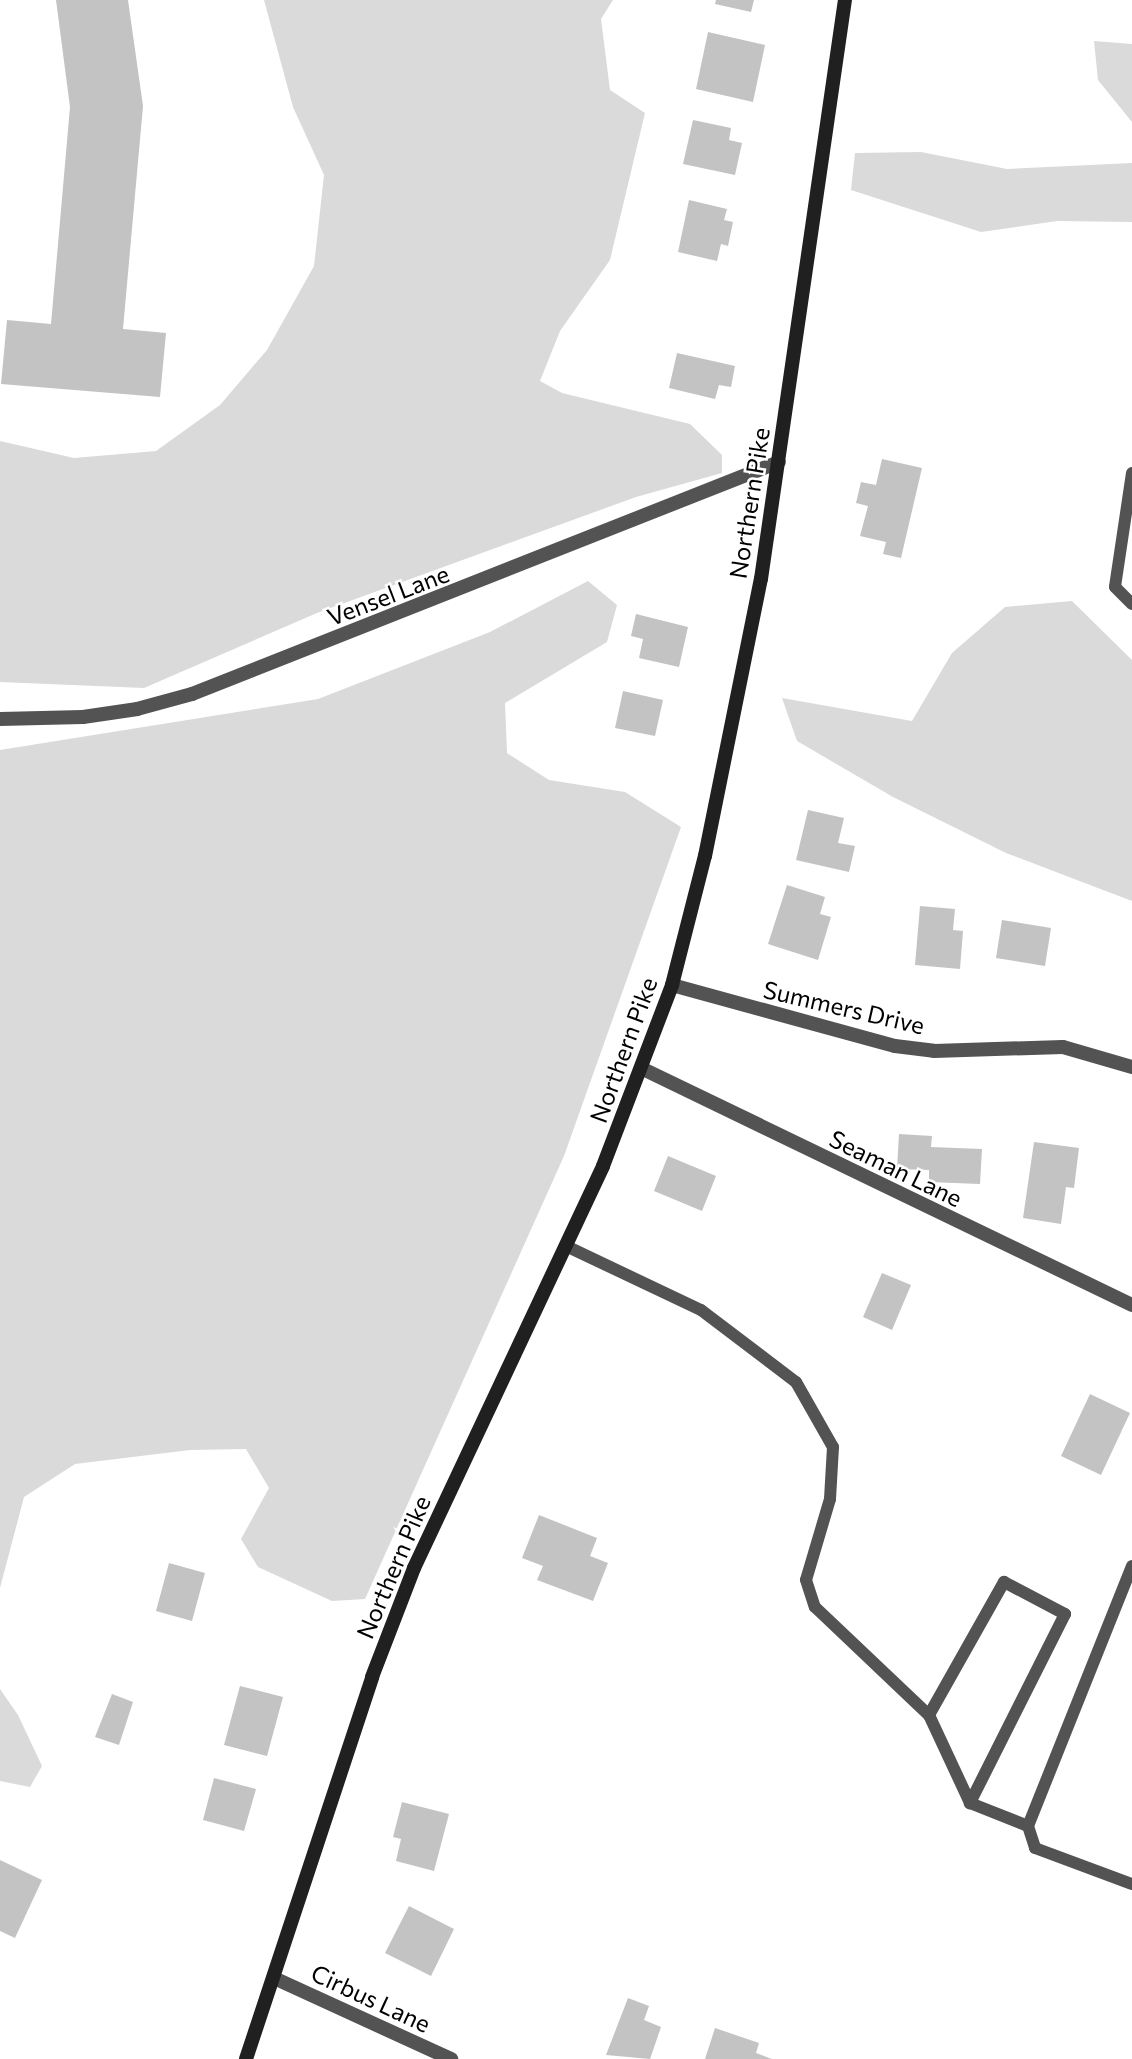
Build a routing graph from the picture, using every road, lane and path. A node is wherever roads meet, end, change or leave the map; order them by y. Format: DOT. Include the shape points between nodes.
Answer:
graph roads {
  1 [pos="845,0"];
  2 [pos="779,462"];
  3 [pos="1132,473"];
  4 [pos="1132,604"];
  5 [pos="0,719"];
  6 [pos="672,985"];
  7 [pos="1132,1067"];
  8 [pos="643,1069"];
  9 [pos="565,1246"];
  10 [pos="1132,1305"];
  11 [pos="1132,1566"];
  12 [pos="929,1715"];
  13 [pos="970,1803"];
  14 [pos="1028,1826"];
  15 [pos="1132,1884"];
  16 [pos="274,1978"];
  17 [pos="246,2059"];
  18 [pos="450,2059"];
  1 -- 2 [label="street, Northern Pike"];
  2 -- 5 [label="street, Vensel Lane" via="192,694 137,709"];
  2 -- 6 [label="street, Northern Pike" via="761,579 705,856"];
  3 -- 4 [label="lane" via="1115,587"];
  6 -- 7 [label="street, Summers Drive" via="895,1046 934,1051 1063,1047"];
  6 -- 8 [label="street, Northern Pike"];
  8 -- 9 [label="street, Northern Pike"];
  8 -- 10 [label="street, Seaman Lane"];
  9 -- 12 [label="lane" via="701,1310 796,1382 833,1447 830,1499 806,1580 815,1607"];
  9 -- 16 [label="street, Northern Pike" via="414,1568 372,1677"];
  11 -- 14 [label="lane"];
  12 -- 13 [label="lane"];
  12 -- 13 [label="lane" via="1004,1582 1065,1614"];
  13 -- 14 [label="lane"];
  14 -- 15 [label="lane" via="1035,1848"];
  16 -- 17 [label="street, Northern Pike"];
  16 -- 18 [label="street, Cirbus Lane"];
}
